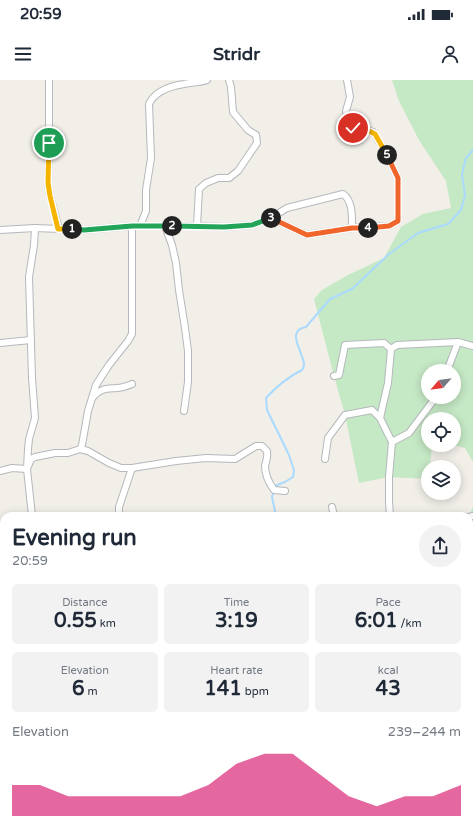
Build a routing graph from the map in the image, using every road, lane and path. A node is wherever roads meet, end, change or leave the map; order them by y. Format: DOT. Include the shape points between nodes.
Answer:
graph roads {
  1 [pos="49,80"];
  2 [pos="207,80"];
  3 [pos="229,80"];
  4 [pos="347,80"];
  5 [pos="271,218"];
  6 [pos="132,226"];
  7 [pos="140,226"];
  8 [pos="165,226"];
  9 [pos="197,226"];
  10 [pos="35,228"];
  11 [pos="352,228"];
  12 [pos="58,229"];
  13 [pos="0,230"];
  14 [pos="31,340"];
  15 [pos="458,342"];
  16 [pos="0,343"];
  17 [pos="473,346"];
  18 [pos="391,349"];
  19 [pos="450,364"];
  20 [pos="334,376"];
  21 [pos="132,384"];
  22 [pos="92,398"];
  23 [pos="431,404"];
  24 [pos="184,411"];
  25 [pos="380,418"];
  26 [pos="392,442"];
  27 [pos="80,449"];
  28 [pos="325,459"];
  29 [pos="132,468"];
  30 [pos="27,469"];
  31 [pos="0,471"];
  32 [pos="286,491"];
  33 [pos="332,507"];
  34 [pos="32,512"];
  35 [pos="118,512"];
  36 [pos="333,512"];
  37 [pos="389,512"];
  1 -- 12 [label="street" via="48,183"];
  2 -- 7 [label="street" via="170,87 155,95 149,104 151,158 146,210"];
  3 -- 9 [label="street" via="233,112 248,130 256,135 257,143 238,171 229,178 218,178 199,189"];
  4 -- 11 [label="street" via="350,97 346,111 349,124 353,128 375,134 398,178 398,221 389,226"];
  5 -- 9 [label="street" via="252,225"];
  5 -- 11 [label="street" via="307,235"];
  5 -- 11 [label="street" via="287,208 343,194 347,197 351,211"];
  6 -- 7 [label="street"];
  6 -- 12 [label="street" via="84,230"];
  6 -- 22 [label="street" via="132,334 96,385"];
  7 -- 8 [label="street"];
  8 -- 9 [label="street"];
  8 -- 24 [label="street" via="176,263 188,351 188,382"];
  10 -- 12 [label="street"];
  10 -- 13 [label="street"];
  10 -- 14 [label="street" via="29,277"];
  14 -- 16 [label="street"];
  14 -- 30 [label="street" via="35,418 29,439"];
  15 -- 17 [label="street"];
  15 -- 18 [label="street" via="398,345"];
  15 -- 19 [label="street"];
  18 -- 20 [label="street" via="384,343 344,345 339,375"];
  18 -- 25 [label="street" via="388,383"];
  21 -- 22 [label="street" via="100,390"];
  22 -- 27 [label="street"];
  23 -- 26 [label="street" via="409,433"];
  25 -- 26 [label="street"];
  25 -- 28 [label="street" via="372,410 345,415 328,438"];
  26 -- 37 [label="street"];
  27 -- 29 [label="street" via="121,468"];
  27 -- 30 [label="street" via="35,457 31,459"];
  29 -- 32 [label="street" via="206,458 235,459 256,446 262,446 267,450 267,478 274,490"];
  29 -- 35 [label="street"];
  30 -- 31 [label="street" via="12,468"];
  30 -- 34 [label="street"];
  33 -- 36 [label="street"];
}
